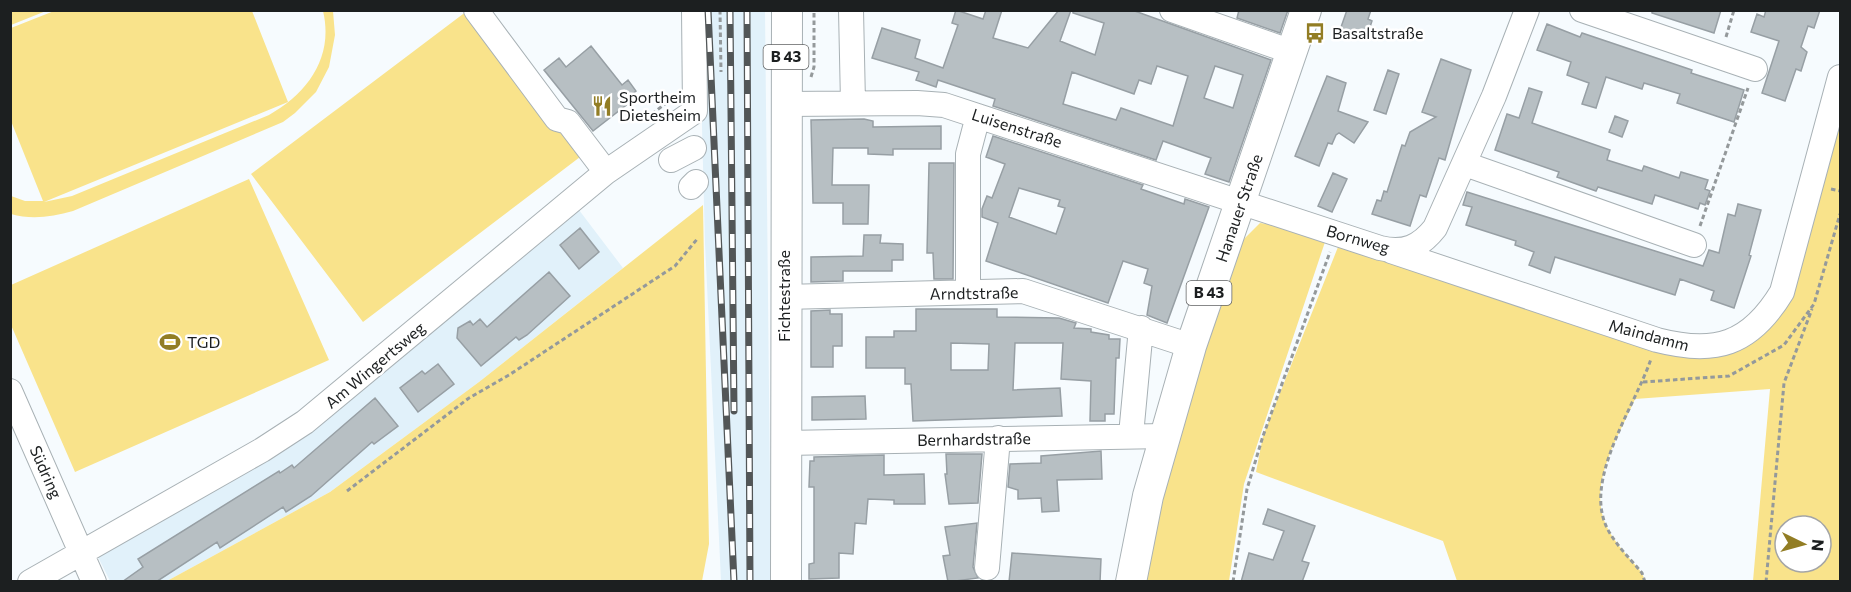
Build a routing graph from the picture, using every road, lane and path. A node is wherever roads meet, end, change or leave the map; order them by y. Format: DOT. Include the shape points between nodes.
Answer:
graph roads {
  1 [pos="476,10"];
  2 [pos="694,10"];
  3 [pos="720,10"];
  4 [pos="786,10"];
  5 [pos="814,10"];
  6 [pos="851,10"];
  7 [pos="1172,10"];
  8 [pos="1306,10"];
  9 [pos="1527,10"];
  10 [pos="1582,10"];
  11 [pos="1734,10"];
  12 [pos="1292,52"];
  13 [pos="1719,57"];
  14 [pos="1755,69"];
  15 [pos="721,72"];
  16 [pos="1840,77"];
  17 [pos="811,78"];
  18 [pos="853,103"];
  19 [pos="785,104"];
  20 [pos="978,116"];
  21 [pos="694,148"];
  22 [pos="671,160"];
  23 [pos="1465,164"];
  24 [pos="606,172"];
  25 [pos="1241,201"];
  26 [pos="1336,234"];
  27 [pos="698,238"];
  28 [pos="1694,245"];
  29 [pos="1391,251"];
  30 [pos="968,292"];
  31 [pos="784,297"];
  32 [pos="1814,304"];
  33 [pos="1141,328"];
  34 [pos="1657,340"];
  35 [pos="1191,346"];
  36 [pos="10,391"];
  37 [pos="1131,435"];
  38 [pos="1164,436"];
  39 [pos="998,438"];
  40 [pos="785,443"];
  41 [pos="347,491"];
  42 [pos="82,553"];
  43 [pos="987,568"];
  44 [pos="30,582"];
  45 [pos="96,582"];
  46 [pos="786,582"];
  47 [pos="1131,582"];
  48 [pos="1233,582"];
  49 [pos="1645,582"];
  50 [pos="1766,582"];
  1 -- 24 [label="street" via="557,119 568,122"];
  2 -- 24 [label="street, Am Wingertsweg" via="695,111"];
  3 -- 15 [label="path"];
  4 -- 19 [label="main road, Fichtestraße / B 43"];
  5 -- 17 [label="path"];
  6 -- 18 [label="street"];
  7 -- 12 [label="street"];
  8 -- 12 [label="main road, Hanauer Straße / B 43"];
  9 -- 23 [label="street, Bornweg"];
  10 -- 13 [label="street"];
  11 -- 13 [label="path"];
  12 -- 25 [label="main road, Hanauer Straße / B 43"];
  13 -- 14 [label="street"];
  14 -- 28 [label="path"];
  16 -- 34 [label="street, Maindamm" via="1788,274 1771,310 1747,333 1726,343 1693,348"];
  18 -- 19 [label="street, Luisenstraße"];
  18 -- 20 [label="street, Luisenstraße" via="932,104"];
  19 -- 31 [label="main road, Fichtestraße / B 43"];
  20 -- 25 [label="street, Luisenstraße"];
  20 -- 30 [label="street" via="968,154"];
  21 -- 22 [label="street"];
  23 -- 28 [label="street"];
  23 -- 29 [label="street, Bornweg" via="1427,238 1409,249"];
  24 -- 42 [label="street, Am Wingertsweg" via="305,422"];
  25 -- 26 [label="street, Bornweg"];
  25 -- 35 [label="main road, Hanauer Straße / B 43"];
  26 -- 29 [label="street, Bornweg"];
  26 -- 48 [label="path" via="1247,489"];
  27 -- 41 [label="path" via="667,271 469,398"];
  29 -- 34 [label="street, Maindamm"];
  30 -- 31 [label="street, Arndtstraße"];
  30 -- 33 [label="street, Arndtstraße" via="1023,291"];
  31 -- 40 [label="main road, Fichtestraße / B 43"];
  32 -- 50 [label="path" via="1784,383"];
  33 -- 35 [label="street, Arndtstraße"];
  33 -- 37 [label="street"];
  34 -- 49 [label="path" via="1608,461 1600,499 1609,531"];
  35 -- 38 [label="main road, Hanauer Straße / B 43"];
  36 -- 42 [label="street, Südring"];
  37 -- 38 [label="street, Bernhardstraße"];
  37 -- 39 [label="street, Bernhardstraße"];
  38 -- 47 [label="main road, Hanauer Straße / B 43"];
  39 -- 40 [label="street, Bernhardstraße"];
  39 -- 43 [label="street"];
  40 -- 46 [label="main road, Fichtestraße / B 43"];
  42 -- 44 [label="street, Am Wingertsweg"];
  42 -- 45 [label="street, Südring"];
}
